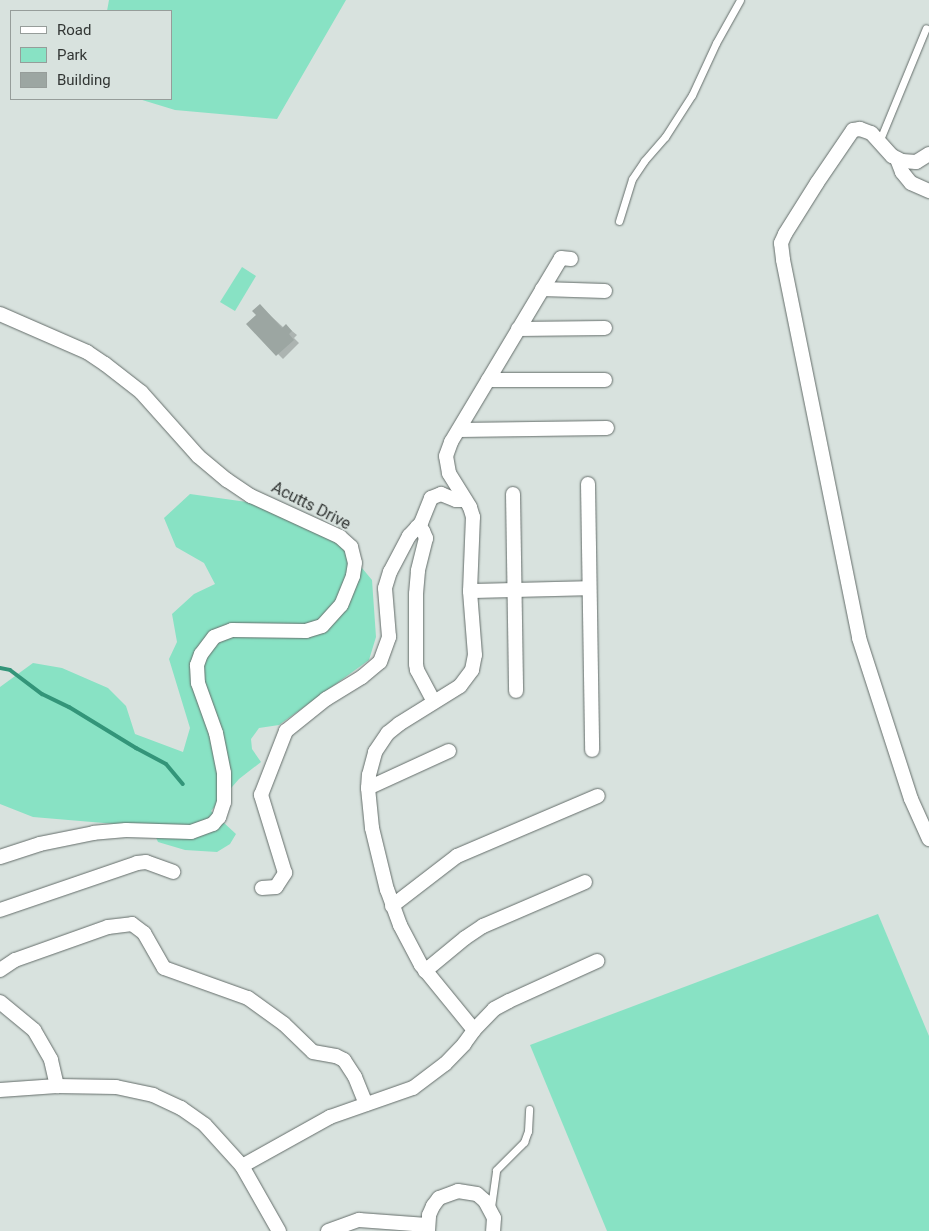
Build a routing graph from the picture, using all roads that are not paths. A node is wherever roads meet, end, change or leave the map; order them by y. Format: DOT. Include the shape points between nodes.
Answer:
graph roads {
  1 [pos="740,0"];
  2 [pos="926,28"];
  3 [pos="879,142"];
  4 [pos="929,154"];
  5 [pos="897,159"];
  6 [pos="929,191"];
  7 [pos="619,221"];
  8 [pos="571,259"];
  9 [pos="542,289"];
  10 [pos="605,291"];
  11 [pos="0,314"];
  12 [pos="605,328"];
  13 [pos="518,329"];
  14 [pos="488,380"];
  15 [pos="605,380"];
  16 [pos="607,428"];
  17 [pos="459,430"];
  18 [pos="588,484"];
  19 [pos="513,494"];
  20 [pos="464,500"];
  21 [pos="417,527"];
  22 [pos="589,588"];
  23 [pos="514,590"];
  24 [pos="470,591"];
  25 [pos="516,692"];
  26 [pos="434,702"];
  27 [pos="592,750"];
  28 [pos="449,751"];
  29 [pos="368,788"];
  30 [pos="598,796"];
  31 [pos="929,839"];
  32 [pos="0,858"];
  33 [pos="173,872"];
  34 [pos="585,882"];
  35 [pos="262,888"];
  36 [pos="392,906"];
  37 [pos="0,910"];
  38 [pos="597,961"];
  39 [pos="0,970"];
  40 [pos="425,971"];
  41 [pos="0,1002"];
  42 [pos="474,1030"];
  43 [pos="57,1086"];
  44 [pos="0,1090"];
  45 [pos="366,1104"];
  46 [pos="529,1109"];
  47 [pos="242,1166"];
  48 [pos="491,1208"];
  49 [pos="375,1226"];
  50 [pos="428,1228"];
  51 [pos="279,1231"];
  52 [pos="328,1231"];
  53 [pos="493,1231"];
  1 -- 7 [label="lane" via="692,95 632,179"];
  2 -- 3 [label="lane"];
  3 -- 5 [label="street"];
  3 -- 31 [label="street" via="868,131 853,130 785,234 782,247 859,638 911,799"];
  4 -- 5 [label="street" via="916,162"];
  5 -- 6 [label="street" via="911,183"];
  8 -- 9 [label="street" via="561,258"];
  9 -- 10 [label="street"];
  9 -- 13 [label="street"];
  11 -- 32 [label="street, Acutts Drive" via="98,358 141,392 198,456 226,480 252,496 340,537 354,553 353,576 347,593 336,613 322,626 306,630 232,630 214,637 201,654 197,665 198,683 216,733 224,773 224,802 212,824 191,832 126,830 65,838"];
  12 -- 13 [label="street"];
  13 -- 14 [label="street"];
  14 -- 15 [label="street"];
  14 -- 17 [label="street"];
  16 -- 17 [label="street"];
  17 -- 20 [label="street" via="448,448 445,461"];
  18 -- 22 [label="street"];
  19 -- 23 [label="street"];
  20 -- 21 [label="street" via="441,494 431,498"];
  20 -- 24 [label="street" via="472,512 473,524"];
  21 -- 26 [label="street" via="426,538 416,594 416,664"];
  21 -- 35 [label="street" via="405,543 386,584 389,637 380,662 294,723 283,737 262,788 261,799 285,873 276,887"];
  22 -- 23 [label="street"];
  22 -- 27 [label="street"];
  23 -- 24 [label="street"];
  23 -- 25 [label="street"];
  24 -- 26 [label="street" via="474,665 464,682"];
  26 -- 29 [label="street" via="399,724 383,740 374,757"];
  28 -- 29 [label="street"];
  29 -- 36 [label="street" via="372,828"];
  30 -- 36 [label="street" via="457,856"];
  33 -- 37 [label="street" via="146,862 137,863"];
  34 -- 40 [label="street" via="483,926"];
  36 -- 40 [label="street"];
  38 -- 42 [label="street" via="509,1000 494,1009"];
  39 -- 45 [label="street" via="15,960 83,936 132,924 144,933 164,968 248,998 284,1024 316,1054 344,1060"];
  40 -- 42 [label="street"];
  41 -- 43 [label="street" via="34,1030 51,1060"];
  42 -- 45 [label="street" via="432,1076 404,1092"];
  43 -- 44 [label="street"];
  43 -- 47 [label="street" via="116,1087 153,1095 196,1118"];
  45 -- 47 [label="street" via="320,1122"];
  46 -- 48 [label="lane" via="524,1142 496,1170"];
  47 -- 51 [label="street"];
  48 -- 50 [label="street" via="477,1194 458,1190 448,1193 433,1206"];
  48 -- 53 [label="street"];
  49 -- 50 [label="street"];
  49 -- 52 [label="street" via="359,1220"];
}
